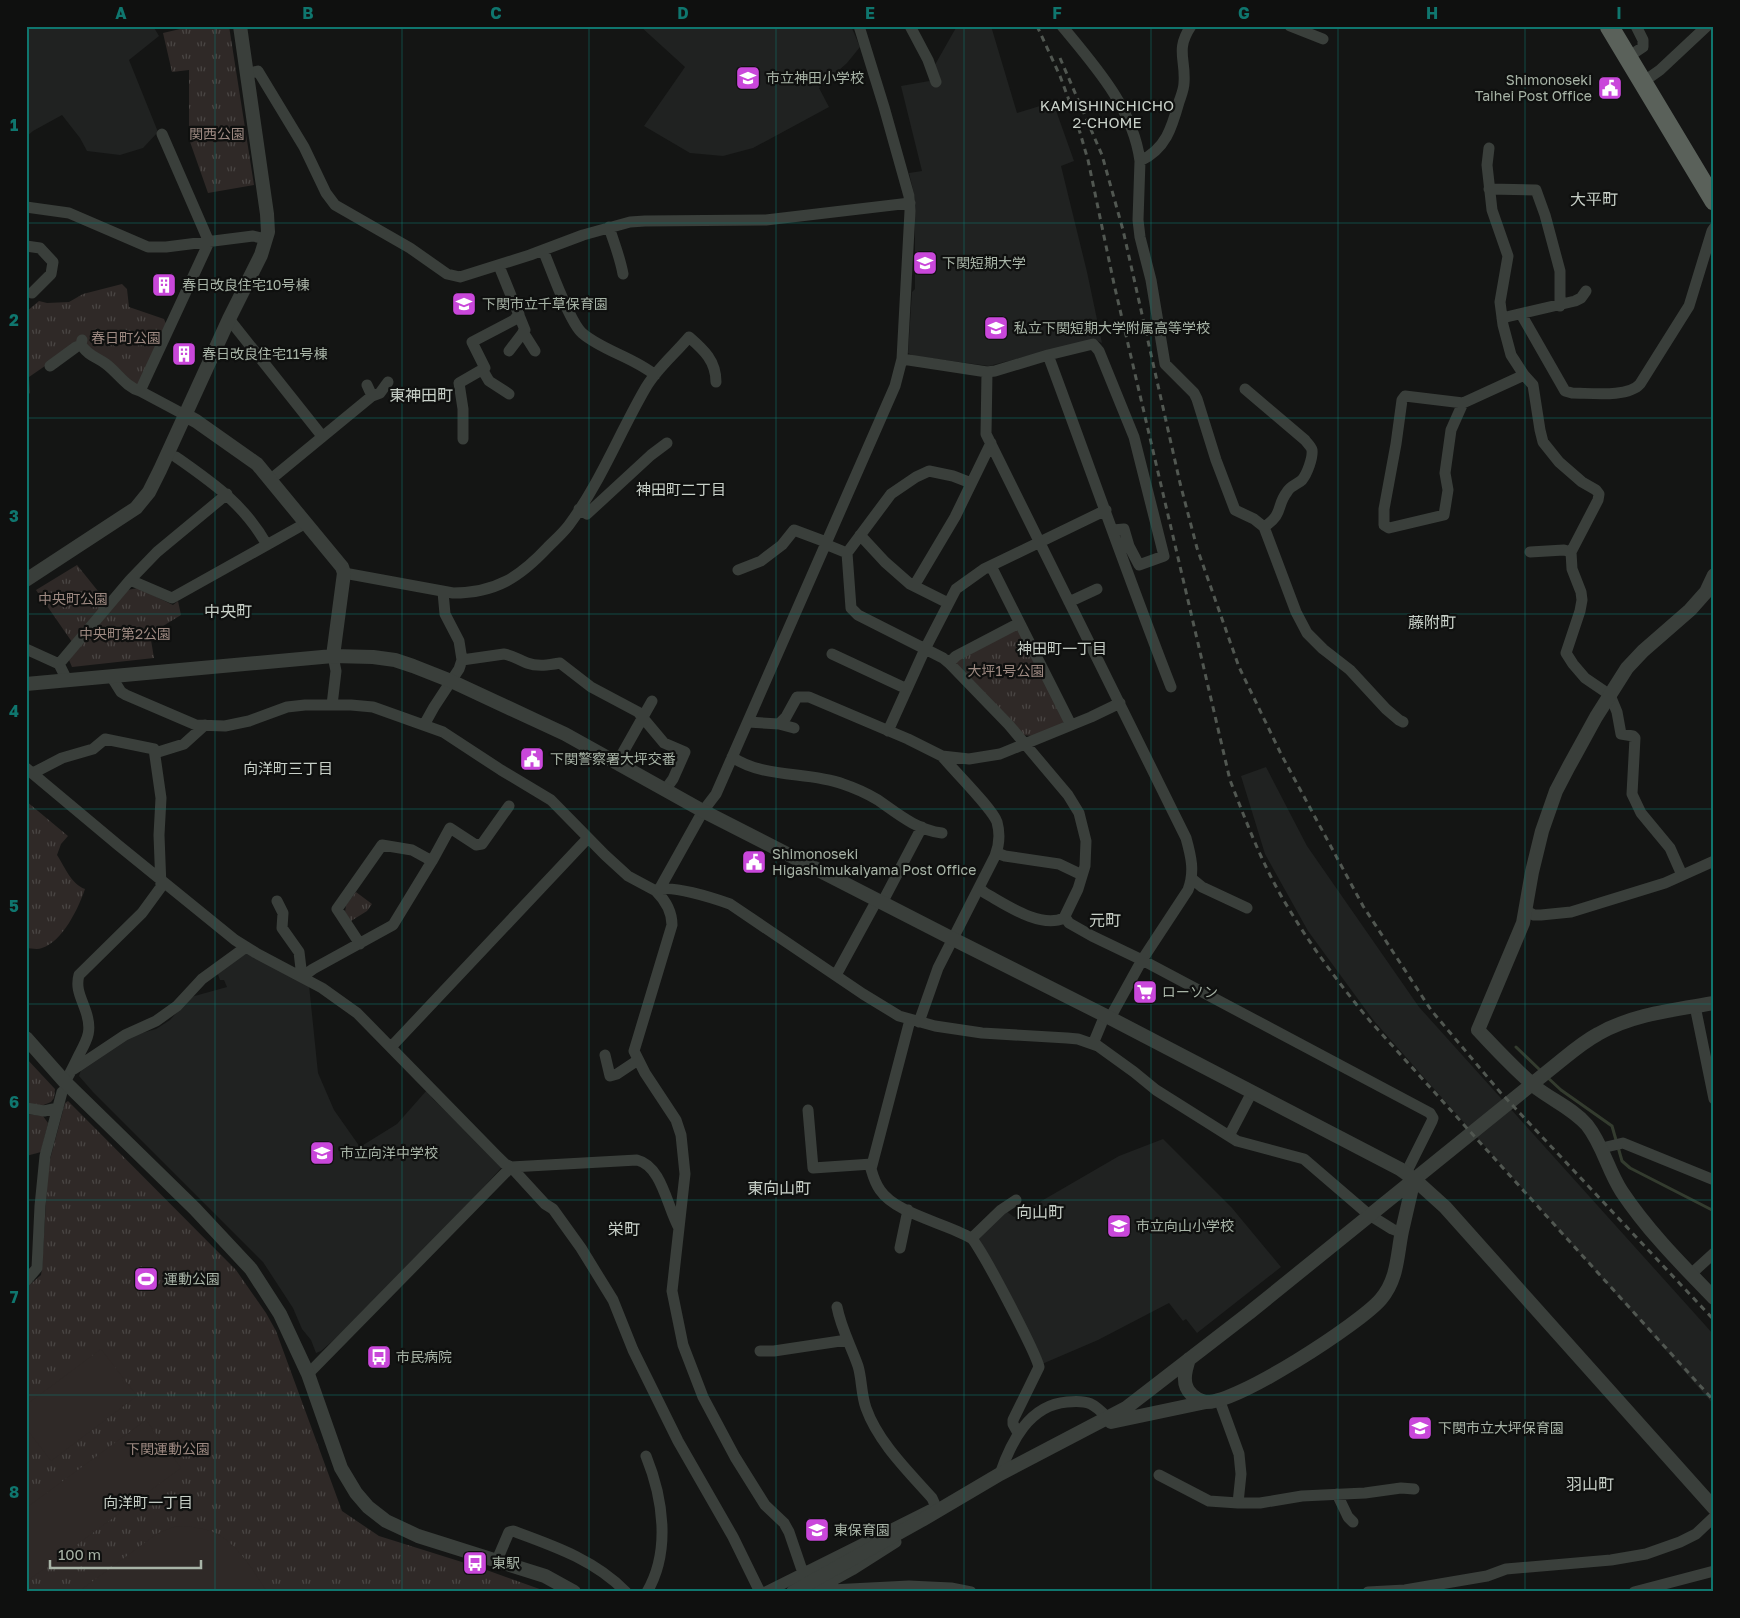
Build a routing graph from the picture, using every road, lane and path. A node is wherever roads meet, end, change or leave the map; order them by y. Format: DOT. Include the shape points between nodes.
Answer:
graph roads {
  1 [pos="240,26"];
  2 [pos="860,26"];
  3 [pos="910,26"];
  4 [pos="1062,26"];
  5 [pos="1191,26"];
  6 [pos="1290,26"];
  7 [pos="1609,26"];
  8 [pos="1636,26"];
  9 [pos="1707,26"];
  10 [pos="1323,39"];
  11 [pos="1628,57"];
  12 [pos="247,74"];
  13 [pos="936,82"];
  14 [pos="1643,82"];
  15 [pos="162,134"];
  16 [pos="1489,148"];
  17 [pos="1140,161"];
  18 [pos="1489,189"];
  19 [pos="1714,201"];
  20 [pos="910,203"];
  21 [pos="26,208"];
  22 [pos="609,227"];
  23 [pos="1714,228"];
  24 [pos="266,239"];
  25 [pos="209,242"];
  26 [pos="26,246"];
  27 [pos="543,250"];
  28 [pos="499,266"];
  29 [pos="623,274"];
  30 [pos="1586,290"];
  31 [pos="32,293"];
  32 [pos="1560,306"];
  33 [pos="519,314"];
  34 [pos="1521,314"];
  35 [pos="1502,318"];
  36 [pos="229,319"];
  37 [pos="523,332"];
  38 [pos="509,351"];
  39 [pos="535,351"];
  40 [pos="1048,354"];
  41 [pos="902,359"];
  42 [pos="50,366"];
  43 [pos="482,369"];
  44 [pos="987,372"];
  45 [pos="655,375"];
  46 [pos="1524,376"];
  47 [pos="388,382"];
  48 [pos="716,382"];
  49 [pos="367,385"];
  50 [pos="1245,389"];
  51 [pos="140,391"];
  52 [pos="509,394"];
  53 [pos="372,396"];
  54 [pos="1463,403"];
  55 [pos="185,415"];
  56 [pos="322,436"];
  57 [pos="463,439"];
  58 [pos="667,443"];
  59 [pos="990,443"];
  60 [pos="176,458"];
  61 [pos="276,475"];
  62 [pos="971,484"];
  63 [pos="227,494"];
  64 [pos="579,510"];
  65 [pos="1106,510"];
  66 [pos="306,523"];
  67 [pos="1264,527"];
  68 [pos="1113,530"];
  69 [pos="860,535"];
  70 [pos="826,543"];
  71 [pos="1039,543"];
  72 [pos="267,545"];
  73 [pos="1530,552"];
  74 [pos="1570,552"];
  75 [pos="847,553"];
  76 [pos="991,566"];
  77 [pos="738,570"];
  78 [pos="344,573"];
  79 [pos="1714,575"];
  80 [pos="26,580"];
  81 [pos="130,580"];
  82 [pos="914,586"];
  83 [pos="1097,589"];
  84 [pos="443,592"];
  85 [pos="1069,602"];
  86 [pos="948,603"];
  87 [pos="1019,623"];
  88 [pos="26,649"];
  89 [pos="925,649"];
  90 [pos="832,654"];
  91 [pos="333,656"];
  92 [pos="462,660"];
  93 [pos="949,663"];
  94 [pos="59,664"];
  95 [pos="112,676"];
  96 [pos="67,680"];
  97 [pos="450,681"];
  98 [pos="26,684"];
  99 [pos="1171,687"];
  100 [pos="906,690"];
  101 [pos="1610,695"];
  102 [pos="652,701"];
  103 [pos="1120,703"];
  104 [pos="332,704"];
  105 [pos="642,718"];
  106 [pos="748,722"];
  107 [pos="1403,722"];
  108 [pos="779,724"];
  109 [pos="205,725"];
  110 [pos="424,725"];
  111 [pos="1071,725"];
  112 [pos="794,728"];
  113 [pos="888,731"];
  114 [pos="1024,744"];
  115 [pos="154,753"];
  116 [pos="942,756"];
  117 [pos="732,757"];
  118 [pos="617,763"];
  119 [pos="29,771"];
  120 [pos="665,790"];
  121 [pos="509,806"];
  122 [pos="703,811"];
  123 [pos="922,827"];
  124 [pos="942,833"];
  125 [pos="588,838"];
  126 [pos="997,853"];
  127 [pos="432,861"];
  128 [pos="1714,861"];
  129 [pos="1082,875"];
  130 [pos="1682,875"];
  131 [pos="1191,878"];
  132 [pos="162,881"];
  133 [pos="979,888"];
  134 [pos="658,889"];
  135 [pos="277,902"];
  136 [pos="879,902"];
  137 [pos="1248,908"];
  138 [pos="1526,911"];
  139 [pos="1065,917"];
  140 [pos="952,939"];
  141 [pos="360,944"];
  142 [pos="246,947"];
  143 [pos="1142,960"];
  144 [pos="836,975"];
  145 [pos="302,977"];
  146 [pos="1714,1003"];
  147 [pos="1695,1006"];
  148 [pos="1108,1016"];
  149 [pos="914,1021"];
  150 [pos="26,1038"];
  151 [pos="1093,1044"];
  152 [pos="391,1047"];
  153 [pos="605,1055"];
  154 [pos="638,1060"];
  155 [pos="74,1069"];
  156 [pos="64,1087"];
  157 [pos="1252,1092"];
  158 [pos="1714,1099"];
  159 [pos="26,1108"];
  160 [pos="58,1108"];
  161 [pos="808,1110"];
  162 [pos="1229,1136"];
  163 [pos="1606,1147"];
  164 [pos="872,1164"];
  165 [pos="511,1167"];
  166 [pos="1712,1175"];
  167 [pos="1410,1176"];
  168 [pos="1016,1200"];
  169 [pos="908,1210"];
  170 [pos="679,1228"];
  171 [pos="1402,1233"];
  172 [pos="972,1238"];
  173 [pos="900,1248"];
  174 [pos="1714,1253"];
  175 [pos="1691,1274"];
  176 [pos="26,1281"];
  177 [pos="1714,1298"];
  178 [pos="837,1308"];
  179 [pos="847,1340"];
  180 [pos="760,1351"];
  181 [pos="1189,1359"];
  182 [pos="308,1374"];
  183 [pos="1212,1400"];
  184 [pos="1108,1418"];
  185 [pos="1091,1427"];
  186 [pos="1018,1433"];
  187 [pos="646,1456"];
  188 [pos="1000,1474"];
  189 [pos="1159,1475"];
  190 [pos="1414,1489"];
  191 [pos="970,1492"];
  192 [pos="1337,1494"];
  193 [pos="1238,1503"];
  194 [pos="936,1507"];
  195 [pos="1714,1508"];
  196 [pos="1714,1517"];
  197 [pos="1353,1522"];
  198 [pos="497,1560"];
  199 [pos="1714,1571"];
  200 [pos="803,1573"];
  201 [pos="621,1590"];
  202 [pos="574,1592"];
  203 [pos="648,1592"];
  204 [pos="760,1592"];
  205 [pos="766,1592"];
  206 [pos="793,1592"];
  207 [pos="812,1592"];
  208 [pos="827,1592"];
  209 [pos="971,1592"];
  210 [pos="1368,1592"];
  211 [pos="1634,1592"];
  1 -- 12 [label="street"];
  2 -- 20 [label="street"];
  3 -- 13 [label="street"];
  4 -- 17 [label="street" via="1125,111"];
  5 -- 17 [label="street" via="1182,46 1184,83 1172,124 1158,148"];
  6 -- 10 [label="street"];
  7 -- 11 [label="highway"];
  8 -- 11 [label="street" via="1643,47"];
  9 -- 14 [label="street"];
  11 -- 14 [label="highway"];
  12 -- 24 [label="street" via="267,214"];
  12 -- 28 [label="street" via="258,71 304,146 335,205 410,248 447,274 460,278"];
  14 -- 19 [label="highway"];
  15 -- 25 [label="street"];
  16 -- 18 [label="street"];
  17 -- 67 [label="street" via="1139,229 1151,280 1164,364 1197,399 1235,510"];
  18 -- 32 [label="street" via="1536,190 1560,271"];
  18 -- 35 [label="street" via="1492,210 1508,256 1500,302"];
  20 -- 22 [label="street" via="766,220 645,220"];
  20 -- 41 [label="street"];
  21 -- 25 [label="street" via="69,213 148,247"];
  22 -- 27 [label="street"];
  22 -- 29 [label="street"];
  23 -- 34 [label="street" via="1689,306 1640,384 1631,391 1565,391"];
  24 -- 25 [label="street" via="253,236"];
  24 -- 36 [label="street"];
  25 -- 51 [label="street"];
  26 -- 31 [label="street" via="40,248 53,262 51,274"];
  27 -- 28 [label="street"];
  27 -- 45 [label="street" via="572,320 582,332"];
  28 -- 33 [label="street"];
  30 -- 32 [label="street" via="1581,298"];
  32 -- 34 [label="street"];
  33 -- 37 [label="street"];
  33 -- 43 [label="street" via="514,320 472,342 485,368"];
  34 -- 35 [label="street"];
  35 -- 46 [label="street" via="1511,356"];
  36 -- 55 [label="street"];
  36 -- 56 [label="street"];
  37 -- 38 [label="street"];
  37 -- 39 [label="street"];
  40 -- 44 [label="street"];
  40 -- 65 [label="street"];
  40 -- 68 [label="street" via="1093,344 1099,351 1134,437 1164,556 1139,566 1124,529"];
  41 -- 44 [label="street"];
  41 -- 70 [label="street" via="895,386"];
  42 -- 51 [label="street" via="82,342 87,353"];
  43 -- 52 [label="street" via="489,381"];
  43 -- 57 [label="street" via="459,383"];
  44 -- 59 [label="street" via="986,434"];
  45 -- 48 [label="street" via="689,337 704,350 715,369"];
  45 -- 64 [label="street"];
  46 -- 54 [label="street"];
  46 -- 74 [label="street" via="1533,385 1543,442 1559,462 1599,494"];
  47 -- 53 [label="street" via="380,393"];
  49 -- 53 [label="street"];
  50 -- 67 [label="street" via="1305,440 1312,453 1307,473 1288,490 1278,515"];
  51 -- 55 [label="street"];
  53 -- 56 [label="street"];
  54 -- 54 [label="street" via="1405,396 1402,400 1384,525 1389,528 1444,515 1451,430"];
  55 -- 66 [label="street" via="256,464"];
  55 -- 80 [label="street" via="160,470 136,508"];
  56 -- 61 [label="street"];
  58 -- 64 [label="street" via="587,514"];
  59 -- 62 [label="street"];
  59 -- 71 [label="street"];
  60 -- 63 [label="street"];
  62 -- 69 [label="street" via="953,476 925,472 891,494"];
  62 -- 82 [label="street"];
  63 -- 72 [label="street"];
  63 -- 81 [label="street"];
  64 -- 84 [label="street" via="568,526 519,575 471,593"];
  65 -- 68 [label="street"];
  65 -- 71 [label="street"];
  66 -- 72 [label="street"];
  66 -- 78 [label="street" via="338,560"];
  67 -- 107 [label="street" via="1307,633"];
  68 -- 99 [label="street"];
  69 -- 75 [label="street"];
  69 -- 82 [label="street"];
  70 -- 75 [label="street"];
  70 -- 77 [label="street" via="794,530 761,562"];
  70 -- 106 [label="street"];
  71 -- 76 [label="street"];
  71 -- 85 [label="street"];
  72 -- 81 [label="street" via="172,598"];
  73 -- 74 [label="street"];
  74 -- 101 [label="street" via="1582,600 1566,653 1586,678"];
  75 -- 89 [label="street" via="851,608 858,615"];
  76 -- 86 [label="street" via="956,589"];
  76 -- 87 [label="street"];
  78 -- 84 [label="street"];
  78 -- 91 [label="street"];
  79 -- 101 [label="street" via="1701,598 1627,668"];
  81 -- 94 [label="street"];
  82 -- 86 [label="street"];
  83 -- 85 [label="street"];
  84 -- 92 [label="street" via="445,614 459,641"];
  85 -- 103 [label="street"];
  86 -- 89 [label="street"];
  87 -- 93 [label="street" via="956,656"];
  87 -- 111 [label="street"];
  88 -- 94 [label="street"];
  89 -- 93 [label="street"];
  89 -- 100 [label="street"];
  90 -- 100 [label="street"];
  91 -- 95 [label="street"];
  91 -- 97 [label="street" via="395,660"];
  91 -- 104 [label="street" via="336,671"];
  92 -- 97 [label="street"];
  92 -- 105 [label="street" via="504,654 540,666 560,663 591,687 638,712"];
  93 -- 114 [label="street"];
  94 -- 96 [label="street"];
  95 -- 96 [label="street"];
  95 -- 109 [label="street" via="126,695 196,725"];
  96 -- 98 [label="street"];
  97 -- 110 [label="street"];
  97 -- 118 [label="street" via="565,734"];
  100 -- 113 [label="street"];
  101 -- 130 [label="street" via="1618,712 1620,734 1636,738 1632,794 1636,805 1670,848"];
  101 -- 138 [label="street" via="1556,792 1535,856"];
  102 -- 105 [label="street"];
  103 -- 111 [label="street"];
  103 -- 131 [label="street" via="1186,838 1192,860"];
  104 -- 109 [label="street" via="287,707 224,726"];
  104 -- 110 [label="street" via="373,707"];
  105 -- 118 [label="street"];
  105 -- 120 [label="street" via="664,743 685,752"];
  106 -- 108 [label="street"];
  106 -- 117 [label="street"];
  108 -- 112 [label="street"];
  108 -- 113 [label="street" via="797,697 809,697"];
  109 -- 115 [label="street" via="184,744"];
  110 -- 125 [label="street" via="443,732 550,800"];
  111 -- 114 [label="street"];
  113 -- 116 [label="street"];
  114 -- 116 [label="street" via="988,757"];
  114 -- 129 [label="street" via="1080,813 1086,841"];
  115 -- 119 [label="street" via="154,749 105,739 93,749"];
  115 -- 132 [label="street" via="160,798"];
  116 -- 126 [label="street" via="995,817 999,832"];
  117 -- 122 [label="street" via="716,794"];
  117 -- 123 [label="street" via="754,769 841,784 876,799 905,820"];
  118 -- 120 [label="street"];
  119 -- 132 [label="street"];
  120 -- 122 [label="street"];
  121 -- 127 [label="street" via="482,844 476,845 450,828"];
  122 -- 134 [label="street"];
  122 -- 136 [label="street"];
  123 -- 124 [label="street"];
  123 -- 136 [label="street"];
  125 -- 134 [label="street" via="628,876"];
  125 -- 152 [label="street"];
  126 -- 129 [label="street" via="1059,864"];
  126 -- 133 [label="street"];
  127 -- 141 [label="street" via="393,924"];
  127 -- 141 [label="street" via="412,850 382,845 337,910"];
  128 -- 130 [label="street"];
  129 -- 139 [label="street"];
  130 -- 138 [label="street" via="1665,884 1571,912 1534,915"];
  131 -- 137 [label="street" via="1202,887"];
  131 -- 143 [label="street" via="1183,899"];
  132 -- 142 [label="street"];
  132 -- 155 [label="street" via="142,913 79,975 77,984 88,1018 89,1038"];
  133 -- 139 [label="street" via="1032,918 1053,921"];
  133 -- 140 [label="street"];
  134 -- 144 [label="street" via="710,896 730,904"];
  134 -- 154 [label="street" via="671,915 672,925 636,1040 634,1051"];
  135 -- 145 [label="street" via="283,913 282,928 299,952"];
  136 -- 140 [label="street"];
  136 -- 144 [label="street"];
  138 -- 163 [label="street" via="1524,923 1478,1030 1539,1089 1572,1110"];
  139 -- 143 [label="street" via="1072,925"];
  140 -- 148 [label="street"];
  140 -- 149 [label="street"];
  141 -- 145 [label="street"];
  142 -- 145 [label="street"];
  142 -- 155 [label="street" via="202,978 177,1006 156,1021 125,1034"];
  143 -- 148 [label="street"];
  143 -- 167 [label="street" via="1430,1113 1433,1118"];
  144 -- 149 [label="street" via="880,1005"];
  145 -- 152 [label="street" via="345,1004"];
  146 -- 147 [label="street"];
  147 -- 158 [label="street"];
  147 -- 181 [label="street" via="1654,1013 1615,1026 1581,1044"];
  148 -- 151 [label="street"];
  148 -- 157 [label="street"];
  149 -- 151 [label="street" via="982,1033 1078,1039"];
  149 -- 164 [label="street"];
  150 -- 156 [label="street"];
  151 -- 162 [label="street" via="1156,1090"];
  152 -- 165 [label="street" via="431,1091"];
  153 -- 154 [label="street" via="610,1076"];
  154 -- 170 [label="street" via="680,1127 685,1174"];
  155 -- 156 [label="street"];
  156 -- 160 [label="street"];
  156 -- 182 [label="street" via="195,1209 251,1269 280,1314"];
  157 -- 162 [label="street"];
  157 -- 167 [label="street"];
  159 -- 160 [label="street"];
  160 -- 176 [label="street" via="45,1156 37,1268"];
  161 -- 164 [label="street" via="813,1168"];
  162 -- 171 [label="street" via="1237,1142 1304,1159 1368,1214"];
  163 -- 166 [label="street" via="1623,1142"];
  163 -- 175 [label="street" via="1620,1190 1648,1228"];
  164 -- 169 [label="street" via="880,1191 894,1204"];
  165 -- 170 [label="street" via="642,1161 656,1174"];
  165 -- 182 [label="street"];
  165 -- 204 [label="street" via="553,1209 609,1293 678,1441 734,1537"];
  167 -- 171 [label="street"];
  167 -- 195 [label="street" via="1451,1214"];
  168 -- 172 [label="street"];
  169 -- 172 [label="street"];
  169 -- 173 [label="street"];
  170 -- 200 [label="street" via="672,1291 687,1358 703,1397 739,1464 764,1505 789,1532"];
  171 -- 183 [label="street" via="1395,1276 1374,1307 1271,1376 1241,1391"];
  172 -- 186 [label="street" via="1037,1359 1038,1367 1013,1420"];
  174 -- 175 [label="street"];
  175 -- 177 [label="street"];
  178 -- 179 [label="street"];
  179 -- 180 [label="street"];
  179 -- 194 [label="street" via="858,1366 865,1406 872,1422"];
  181 -- 183 [label="street" via="1185,1371 1186,1386 1195,1397"];
  181 -- 184 [label="street" via="1126,1408"];
  182 -- 198 [label="street" via="341,1468 368,1507 386,1521 418,1536"];
  183 -- 185 [label="street"];
  183 -- 193 [label="street" via="1239,1454"];
  184 -- 185 [label="street"];
  184 -- 186 [label="street" via="1096,1405 1087,1401 1060,1402 1036,1414"];
  185 -- 188 [label="street"];
  186 -- 188 [label="street"];
  187 -- 203 [label="street" via="656,1489 662,1533 660,1560"];
  188 -- 191 [label="street"];
  189 -- 193 [label="street" via="1209,1500"];
  190 -- 192 [label="street"];
  191 -- 194 [label="street"];
  191 -- 206 [label="street"];
  191 -- 207 [label="street" via="852,1570"];
  192 -- 193 [label="street"];
  192 -- 197 [label="street"];
  194 -- 200 [label="street"];
  196 -- 210 [label="street" via="1685,1540 1623,1559 1506,1569 1487,1576 1405,1590"];
  198 -- 201 [label="street" via="509,1532 513,1531 574,1554 605,1574"];
  198 -- 202 [label="street" via="545,1576"];
  199 -- 211 [label="street"];
  200 -- 205 [label="street"];
  208 -- 209 [label="street" via="909,1586"];
}
